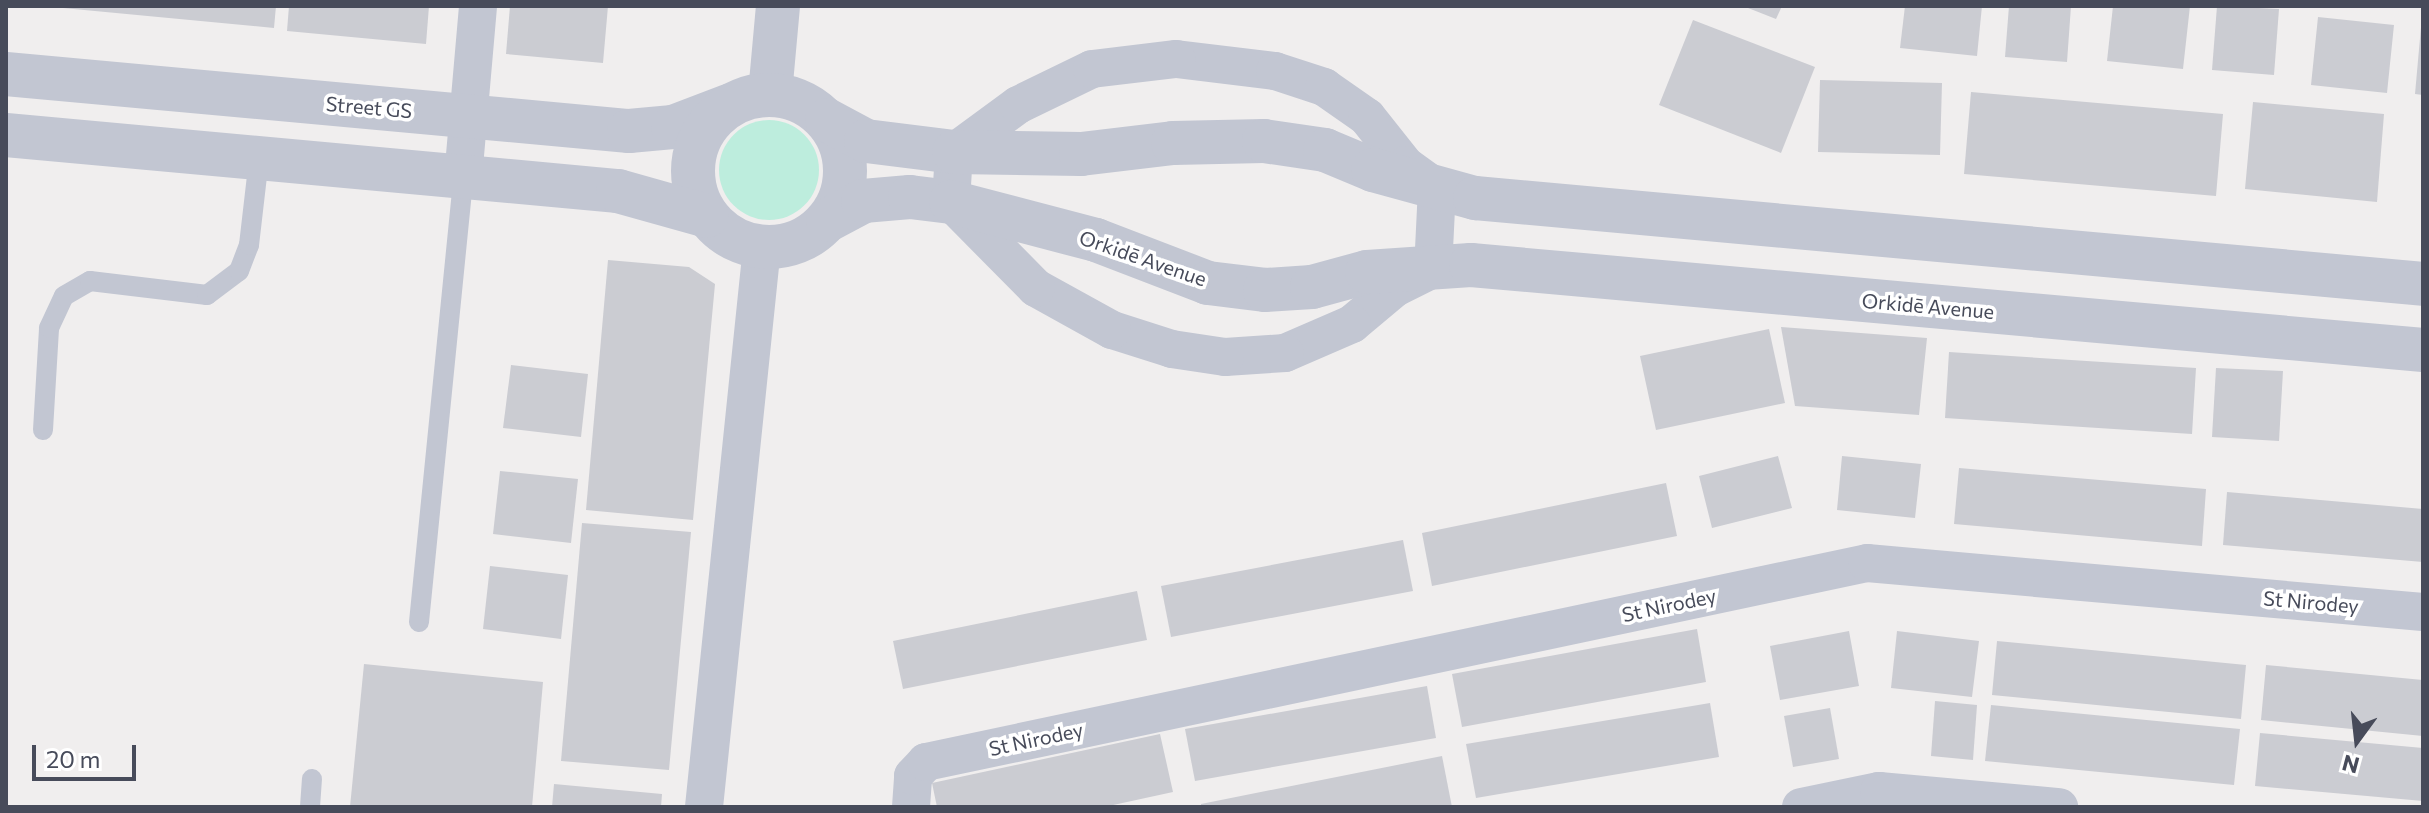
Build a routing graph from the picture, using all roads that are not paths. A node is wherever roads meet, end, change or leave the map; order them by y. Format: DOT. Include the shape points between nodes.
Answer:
graph roads {
  1 [pos="478,6"];
  2 [pos="778,6"];
  3 [pos="6,74"];
  4 [pos="204,92"];
  5 [pos="770,94"];
  6 [pos="728,106"];
  7 [pos="469,116"];
  8 [pos="827,120"];
  9 [pos="6,135"];
  10 [pos="197,150"];
  11 [pos="954,152"];
  12 [pos="259,159"];
  13 [pos="463,178"];
  14 [pos="1437,188"];
  15 [pos="951,202"];
  16 [pos="707,216"];
  17 [pos="828,220"];
  18 [pos="762,247"];
  19 [pos="2016,247"];
  20 [pos="1433,269"];
  21 [pos="2423,284"];
  22 [pos="2012,314"];
  23 [pos="2423,350"];
  24 [pos="43,430"];
  25 [pos="2423,612"];
  26 [pos="419,622"];
  27 [pos="312,779"];
  28 [pos="310,807"];
  29 [pos="704,807"];
  30 [pos="911,807"];
  31 [pos="1801,807"];
  32 [pos="2059,807"];
  1 -- 7 [label="street"];
  2 -- 5 [label="street"];
  3 -- 4 [label="street, Street GS"];
  4 -- 7 [label="street, Street GS"];
  4 -- 10 [label="street"];
  5 -- 6 [label="street"];
  5 -- 8 [label="street" via="801,102"];
  6 -- 7 [label="street, Street GS" via="673,127 629,131"];
  6 -- 16 [label="street" via="699,138 693,160 693,181"];
  7 -- 13 [label="street"];
  8 -- 11 [label="street" via="866,141"];
  8 -- 17 [label="street" via="839,138 846,170 840,202"];
  9 -- 10 [label="street"];
  10 -- 12 [label="street"];
  11 -- 14 [label="street" via="1081,154 1173,143 1264,141 1325,150"];
  11 -- 14 [label="street" via="1018,105 1092,69 1176,59 1275,71 1324,87 1367,117 1405,165"];
  11 -- 15 [label="street"];
  12 -- 13 [label="street"];
  12 -- 24 [label="lane" via="249,245 239,271 207,295 90,281 64,296 49,328"];
  13 -- 16 [label="street" via="618,191"];
  13 -- 26 [label="lane"];
  14 -- 19 [label="street" via="1475,198"];
  14 -- 20 [label="street"];
  15 -- 17 [label="street, Orkidē Avenue" via="910,197 863,201"];
  15 -- 20 [label="street, Orkidē Avenue" via="1096,240 1208,283 1265,290 1312,287 1367,272"];
  15 -- 20 [label="street, Orkidē Avenue" via="1036,288 1112,330 1172,349 1225,357 1299,347 1352,324 1395,288"];
  16 -- 18 [label="street" via="731,237"];
  17 -- 18 [label="street" via="799,242"];
  18 -- 29 [label="street"];
  19 -- 21 [label="street"];
  19 -- 22 [label="street"];
  20 -- 22 [label="street, Orkidē Avenue" via="1471,265"];
  22 -- 23 [label="street, Orkidē Avenue"];
  25 -- 30 [label="street, St Nirodey" via="1867,563 926,762 913,776"];
  27 -- 28 [label="lane"];
  31 -- 32 [label="street" via="1879,791"];
}
